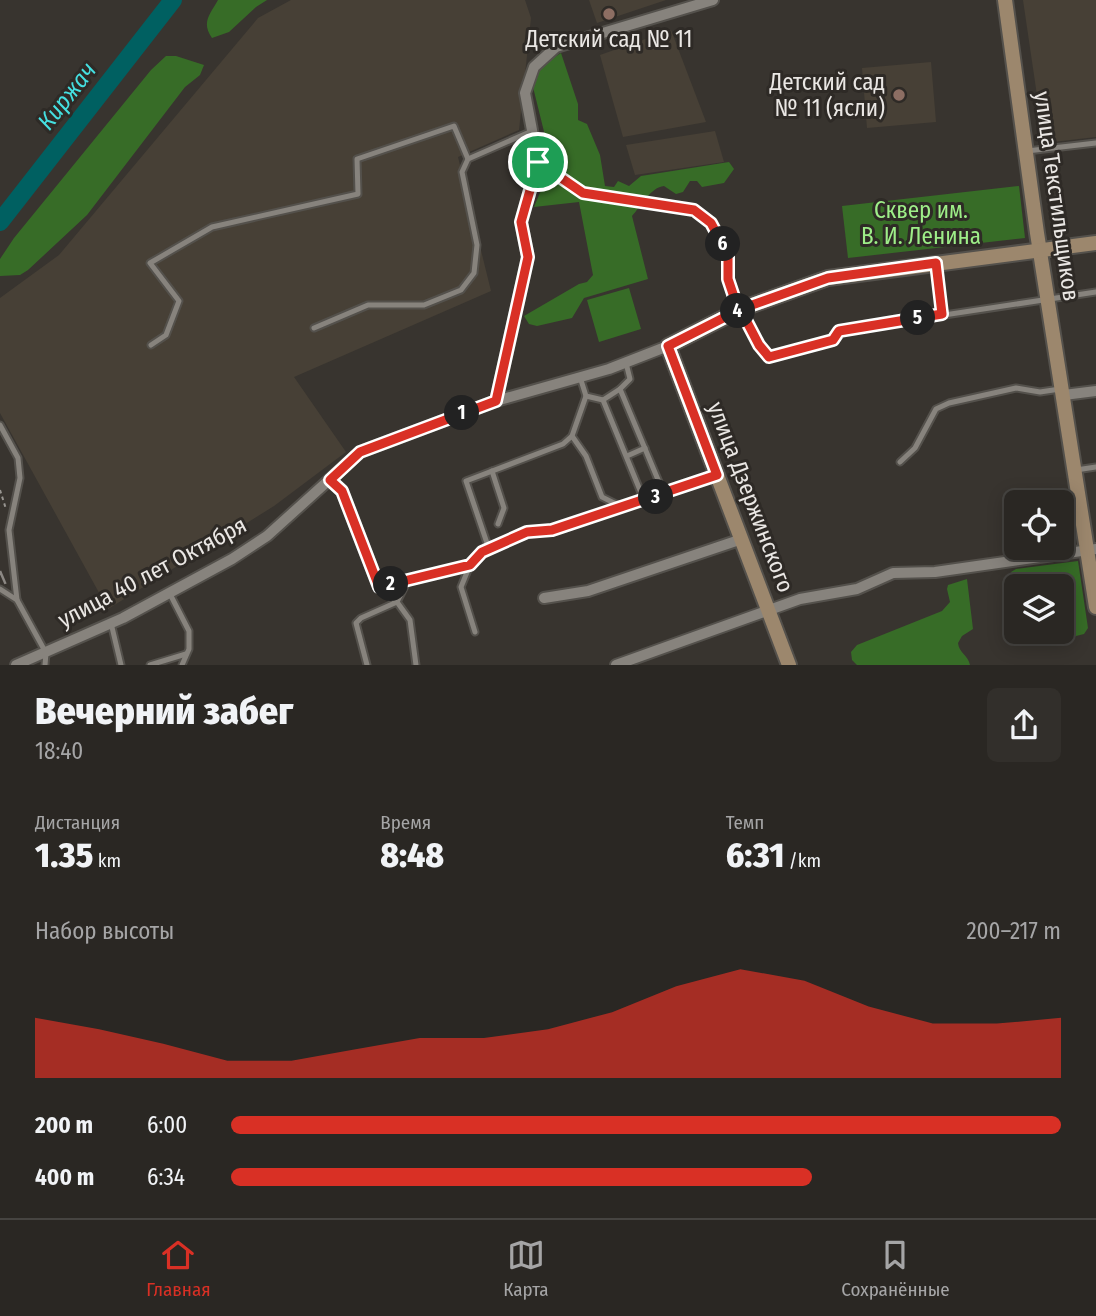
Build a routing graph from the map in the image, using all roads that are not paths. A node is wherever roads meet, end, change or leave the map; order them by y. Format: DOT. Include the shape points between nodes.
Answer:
graph roads {
  1 [pos="713,0"];
  2 [pos="1006,0"];
  3 [pos="532,131"];
  4 [pos="1096,143"];
  5 [pos="1027,151"];
  6 [pos="468,159"];
  7 [pos="538,162"];
  8 [pos="1096,243"];
  9 [pos="1040,250"];
  10 [pos="936,263"];
  11 [pos="1096,292"];
  12 [pos="1049,299"];
  13 [pos="741,309"];
  14 [pos="942,314"];
  15 [pos="314,328"];
  16 [pos="151,345"];
  17 [pos="668,346"];
  18 [pos="626,363"];
  19 [pos="580,377"];
  20 [pos="620,389"];
  21 [pos="1096,391"];
  22 [pos="1063,392"];
  23 [pos="586,396"];
  24 [pos="603,400"];
  25 [pos="496,401"];
  26 [pos="0,425"];
  27 [pos="572,436"];
  28 [pos="645,449"];
  29 [pos="627,456"];
  30 [pos="900,461"];
  31 [pos="1096,467"];
  32 [pos="1076,470"];
  33 [pos="492,471"];
  34 [pos="717,475"];
  35 [pos="330,480"];
  36 [pos="664,494"];
  37 [pos="602,497"];
  38 [pos="644,500"];
  39 [pos="622,507"];
  40 [pos="599,514"];
  41 [pos="499,524"];
  42 [pos="742,539"];
  43 [pos="489,549"];
  44 [pos="1092,550"];
  45 [pos="470,565"];
  46 [pos="407,582"];
  47 [pos="379,587"];
  48 [pos="0,589"];
  49 [pos="170,593"];
  50 [pos="544,598"];
  51 [pos="17,600"];
  52 [pos="397,602"];
  53 [pos="1096,607"];
  54 [pos="769,611"];
  55 [pos="111,623"];
  56 [pos="475,632"];
  57 [pos="186,654"];
  58 [pos="45,659"];
  59 [pos="16,665"];
  60 [pos="121,665"];
  61 [pos="150,665"];
  62 [pos="182,665"];
  63 [pos="367,665"];
  64 [pos="416,665"];
  65 [pos="616,665"];
  66 [pos="789,665"];
  1 -- 3 [label="street" via="556,47 534,67 526,93"];
  2 -- 5 [label="street, улица Текстильщиков"];
  3 -- 6 [label="lane"];
  3 -- 7 [label="street"];
  4 -- 5 [label="lane"];
  5 -- 9 [label="street, улица Текстильщиков"];
  6 -- 15 [label="lane" via="462,172 477,245 474,273 461,290 424,305 368,305"];
  6 -- 16 [label="lane" via="454,126 357,159 358,194 212,227 160,257 150,263 178,301 166,335"];
  7 -- 13 [label="lane" via="583,193 694,210 711,223 728,255 728,279"];
  7 -- 25 [label="street" via="521,222 528,257"];
  8 -- 9 [label="street, улица 40 лет Октября"];
  9 -- 10 [label="street, улица 40 лет Октября"];
  9 -- 12 [label="street, улица Текстильщиков"];
  10 -- 13 [label="street, улица 40 лет Октября" via="828,278"];
  10 -- 14 [label="lane"];
  11 -- 12 [label="lane"];
  12 -- 14 [label="lane"];
  12 -- 22 [label="street, улица Текстильщиков"];
  13 -- 14 [label="lane" via="769,357 833,340 839,331"];
  13 -- 17 [label="street, улица 40 лет Октября"];
  17 -- 18 [label="street, улица 40 лет Октября"];
  17 -- 34 [label="street, улица Дзержинского"];
  18 -- 19 [label="street, улица 40 лет Октября"];
  18 -- 20 [label="lane" via="630,379"];
  19 -- 23 [label="lane"];
  19 -- 25 [label="street, улица 40 лет Октября"];
  20 -- 24 [label="lane"];
  20 -- 28 [label="lane"];
  21 -- 22 [label="street"];
  22 -- 30 [label="lane" via="1016,388 949,403 936,409 915,448"];
  22 -- 32 [label="street, улица Текстильщиков"];
  23 -- 24 [label="lane"];
  23 -- 27 [label="lane"];
  24 -- 29 [label="lane"];
  25 -- 35 [label="street, улица 40 лет Октября" via="360,452"];
  26 -- 51 [label="lane" via="18,458 20,478 10,522"];
  27 -- 33 [label="lane"];
  27 -- 37 [label="lane" via="586,456"];
  28 -- 29 [label="lane"];
  28 -- 36 [label="lane"];
  29 -- 38 [label="lane"];
  31 -- 32 [label="lane"];
  32 -- 44 [label="street, улица Текстильщиков"];
  33 -- 41 [label="lane" via="504,508"];
  33 -- 43 [label="lane" via="466,481"];
  34 -- 36 [label="lane"];
  34 -- 42 [label="street, улица Дзержинского"];
  35 -- 47 [label="street" via="342,491"];
  35 -- 49 [label="street, улица 40 лет Октября" via="267,536"];
  36 -- 38 [label="lane"];
  37 -- 39 [label="lane"];
  37 -- 40 [label="lane"];
  38 -- 39 [label="lane"];
  39 -- 40 [label="lane"];
  40 -- 43 [label="lane" via="552,530 527,532"];
  42 -- 50 [label="street" via="588,591"];
  42 -- 54 [label="street, улица Дзержинского"];
  43 -- 45 [label="lane"];
  44 -- 53 [label="street, улица Текстильщиков"];
  44 -- 54 [label="street" via="935,572 892,573 857,589"];
  45 -- 46 [label="lane"];
  45 -- 56 [label="lane" via="461,587"];
  46 -- 47 [label="lane"];
  46 -- 52 [label="lane"];
  47 -- 52 [label="lane"];
  48 -- 51 [label="lane"];
  49 -- 55 [label="street, улица 40 лет Октября"];
  49 -- 57 [label="lane" via="189,631"];
  51 -- 58 [label="lane"];
  52 -- 63 [label="lane" via="356,623"];
  52 -- 64 [label="lane" via="410,620"];
  54 -- 65 [label="street"];
  54 -- 66 [label="street, улица Дзержинского"];
  55 -- 58 [label="street, улица 40 лет Октября"];
  55 -- 60 [label="lane"];
  57 -- 61 [label="lane"];
  57 -- 62 [label="lane"];
  58 -- 59 [label="street, улица 40 лет Октября"];
}
